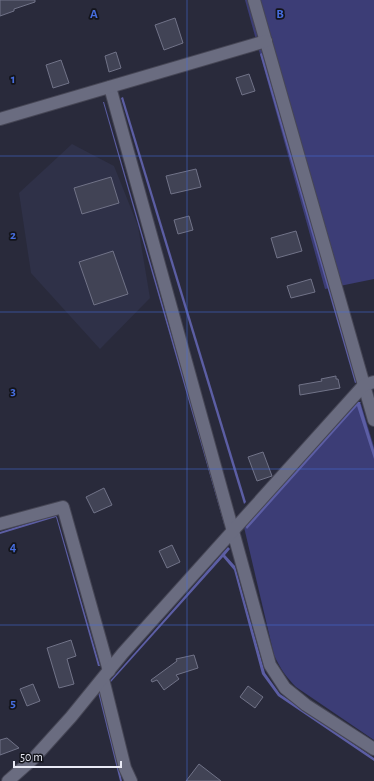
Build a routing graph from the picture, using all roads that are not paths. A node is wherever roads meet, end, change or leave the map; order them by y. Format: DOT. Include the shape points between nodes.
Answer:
graph roads {
  1 [pos="254,0"];
  2 [pos="266,42"];
  3 [pos="110,87"];
  4 [pos="0,119"];
  5 [pos="369,384"];
  6 [pos="374,420"];
  7 [pos="0,524"];
  8 [pos="233,531"];
  9 [pos="106,675"];
  10 [pos="374,749"];
  11 [pos="8,781"];
  12 [pos="131,781"];
  1 -- 2 [label="street"];
  2 -- 3 [label="street"];
  2 -- 5 [label="street"];
  3 -- 4 [label="street"];
  3 -- 8 [label="street"];
  5 -- 6 [label="street"];
  5 -- 8 [label="street"];
  7 -- 9 [label="street" via="63,506"];
  8 -- 9 [label="street" via="123,652"];
  8 -- 10 [label="street" via="270,665 284,688"];
  9 -- 11 [label="street" via="34,758"];
  9 -- 12 [label="street" via="125,768"];
}
